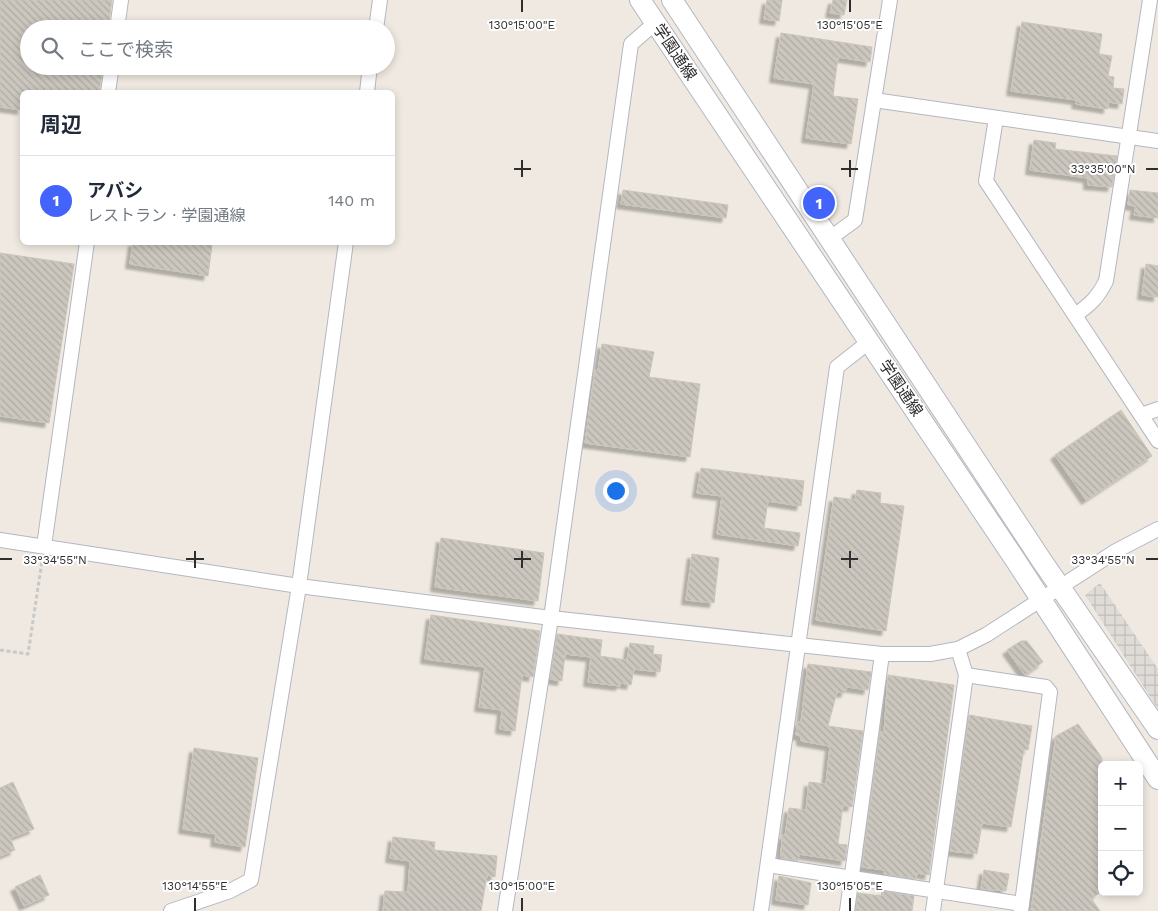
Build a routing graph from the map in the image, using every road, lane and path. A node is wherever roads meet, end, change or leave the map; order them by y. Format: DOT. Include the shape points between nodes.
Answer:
graph roads {
  1 [pos="121,0"];
  2 [pos="380,0"];
  3 [pos="640,0"];
  4 [pos="672,0"];
  5 [pos="890,0"];
  6 [pos="1150,0"];
  7 [pos="118,20"];
  8 [pos="377,20"];
  9 [pos="655,22"];
  10 [pos="111,75"];
  11 [pos="369,75"];
  12 [pos="108,90"];
  13 [pos="367,90"];
  14 [pos="874,100"];
  15 [pos="996,118"];
  16 [pos="1128,137"];
  17 [pos="1158,141"];
  18 [pos="829,239"];
  19 [pos="87,245"];
  20 [pos="346,245"];
  21 [pos="1075,315"];
  22 [pos="870,341"];
  23 [pos="1158,409"];
  24 [pos="1141,415"];
  25 [pos="1158,440"];
  26 [pos="1158,529"];
  27 [pos="0,540"];
  28 [pos="44,546"];
  29 [pos="299,586"];
  30 [pos="1060,587"];
  31 [pos="1040,600"];
  32 [pos="551,618"];
  33 [pos="798,646"];
  34 [pos="958,648"];
  35 [pos="0,650"];
  36 [pos="882,654"];
  37 [pos="966,675"];
  38 [pos="1158,728"];
  39 [pos="1158,779"];
  40 [pos="768,865"];
  41 [pos="852,878"];
  42 [pos="935,891"];
  43 [pos="1021,908"];
  44 [pos="171,911"];
  45 [pos="505,911"];
  46 [pos="761,911"];
  47 [pos="847,911"];
  48 [pos="932,911"];
  1 -- 7 [label="street"];
  2 -- 8 [label="street"];
  3 -- 9 [label="street, 学園通線"];
  4 -- 18 [label="street, 学園通線"];
  5 -- 14 [label="street"];
  6 -- 16 [label="street"];
  9 -- 22 [label="street, 学園通線"];
  9 -- 32 [label="street" via="631,44"];
  10 -- 12 [label="street"];
  11 -- 13 [label="street"];
  14 -- 15 [label="street"];
  14 -- 18 [label="street" via="855,220"];
  15 -- 16 [label="street"];
  15 -- 21 [label="street" via="986,181"];
  16 -- 17 [label="street"];
  16 -- 21 [label="street" via="1106,282 1091,304"];
  18 -- 30 [label="street, 学園通線"];
  19 -- 28 [label="street"];
  20 -- 29 [label="street"];
  21 -- 24 [label="street"];
  22 -- 31 [label="street, 学園通線"];
  22 -- 33 [label="street" via="837,367"];
  23 -- 24 [label="street"];
  24 -- 25 [label="street"];
  26 -- 30 [label="street"];
  27 -- 28 [label="street"];
  28 -- 29 [label="street"];
  28 -- 35 [label="path" via="28,654"];
  29 -- 32 [label="street"];
  29 -- 44 [label="street" via="251,880 230,891"];
  30 -- 31 [label="street"];
  30 -- 38 [label="street, 学園通線"];
  31 -- 34 [label="street" via="986,635"];
  31 -- 39 [label="street, 学園通線"];
  32 -- 33 [label="street"];
  32 -- 45 [label="street"];
  33 -- 36 [label="street"];
  33 -- 40 [label="street"];
  34 -- 36 [label="street" via="930,654"];
  34 -- 37 [label="street"];
  36 -- 41 [label="street"];
  37 -- 42 [label="street"];
  37 -- 43 [label="street" via="1046,687 1050,692"];
  40 -- 41 [label="street"];
  40 -- 46 [label="street"];
  41 -- 42 [label="street"];
  41 -- 47 [label="street"];
  42 -- 43 [label="street"];
  42 -- 48 [label="street"];
}
